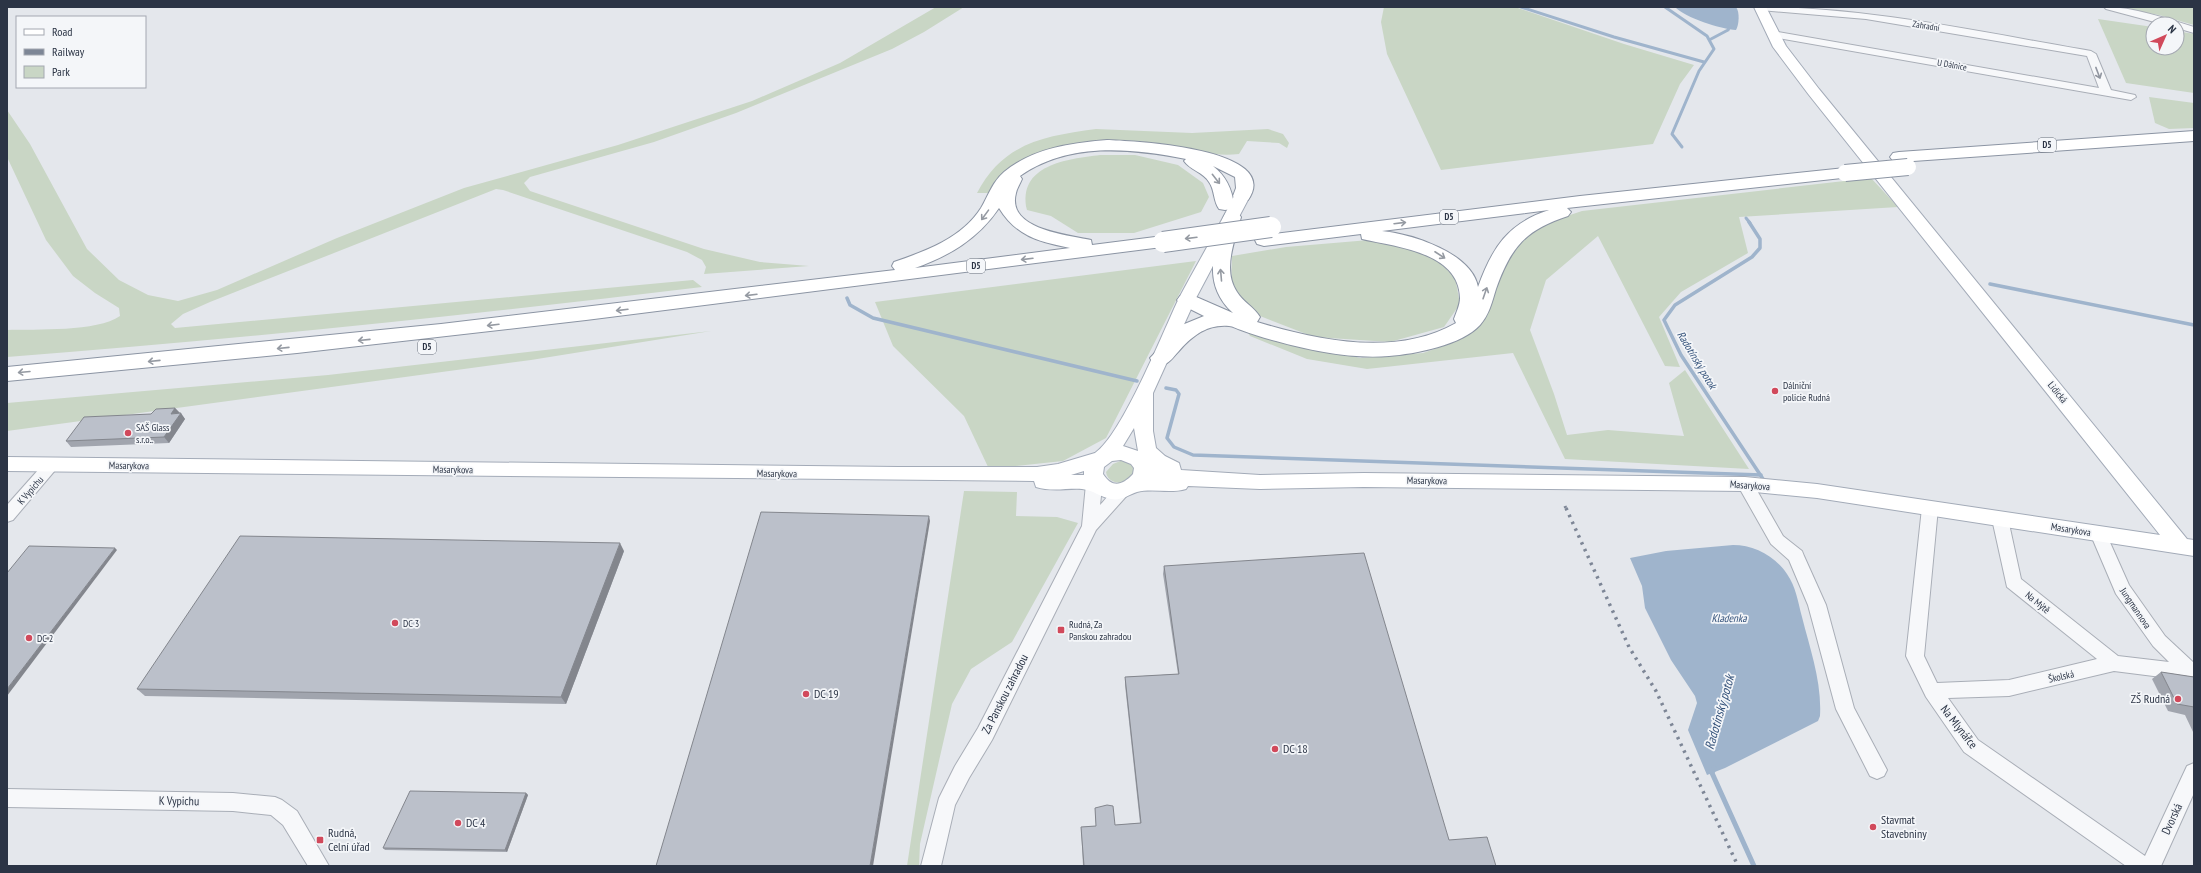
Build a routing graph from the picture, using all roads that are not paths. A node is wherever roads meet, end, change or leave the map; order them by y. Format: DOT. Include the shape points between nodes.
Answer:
graph roads {
  1 [pos="1760,7"];
  2 [pos="2109,7"];
  3 [pos="2145,17"];
  4 [pos="1772,34"];
  5 [pos="2106,92"];
  6 [pos="2131,97"];
  7 [pos="2194,136"];
  8 [pos="1144,147"];
  9 [pos="2194,147"];
  10 [pos="1903,162"];
  11 [pos="1027,165"];
  12 [pos="1841,168"];
  13 [pos="1633,195"];
  14 [pos="1242,196"];
  15 [pos="1229,211"];
  16 [pos="1268,234"];
  17 [pos="1161,248"];
  18 [pos="790,290"];
  19 [pos="1187,300"];
  20 [pos="1242,319"];
  21 [pos="1454,333"];
  22 [pos="1160,358"];
  23 [pos="7,374"];
  24 [pos="7,388"];
  25 [pos="1146,388"];
  26 [pos="1143,412"];
  27 [pos="1102,457"];
  28 [pos="7,464"];
  29 [pos="52,464"];
  30 [pos="898,474"];
  31 [pos="1134,474"];
  32 [pos="1302,481"];
  33 [pos="1745,484"];
  34 [pos="1095,488"];
  35 [pos="1930,508"];
  36 [pos="7,516"];
  37 [pos="2000,519"];
  38 [pos="1090,526"];
  39 [pos="2098,534"];
  40 [pos="2188,547"];
  41 [pos="2114,663"];
  42 [pos="2193,672"];
  43 [pos="1932,691"];
  44 [pos="1877,770"];
  45 [pos="2194,772"];
  46 [pos="7,798"];
  47 [pos="319,866"];
  48 [pos="931,866"];
  49 [pos="2143,866"];
  50 [pos="2151,866"];
  1 -- 4 [label="main road, Lidická"];
  1 -- 5 [label="street, Zahradní, one-way" via="1866,16 2091,54"];
  2 -- 3 [label="street"];
  4 -- 5 [label="street, U Dálnice"];
  4 -- 40 [label="main road, Lidická" via="1934,238"];
  5 -- 6 [label="street, U Dálnice"];
  7 -- 10 [label="highway, D5"];
  8 -- 11 [label="highway" via="1085,148 1048,155"];
  8 -- 14 [label="highway" via="1184,153 1232,168 1246,181"];
  8 -- 15 [label="highway, one-way" via="1182,156 1204,167 1220,184"];
  9 -- 10 [label="highway, D5"];
  10 -- 12 [label="highway, D5, bridge"];
  11 -- 17 [label="highway" via="1011,183 1006,200 1013,217 1026,228 1049,238 1080,244"];
  11 -- 18 [label="highway, one-way" via="1007,178 976,226 939,252 884,271"];
  12 -- 13 [label="highway, D5"];
  12 -- 16 [label="highway, D5" via="1458,203"];
  16 -- 13 [label="highway, D5, one-way"];
  21 -- 13 [label="highway, one-way" via="1476,317 1502,251 1522,229 1552,214"];
  14 -- 15 [label="main road"];
  15 -- 19 [label="main road"];
  20 -- 15 [label="highway, one-way" via="1225,292 1221,280 1220,266"];
  16 -- 17 [label="highway, D5"];
  16 -- 21 [label="highway, one-way" via="1381,236 1406,240 1434,251 1457,268 1470,289 1470,308"];
  17 -- 18 [label="highway, D5, one-way"];
  17 -- 24 [label="highway, D5" via="676,317 427,346"];
  18 -- 23 [label="highway, D5, one-way" via="415,334"];
  19 -- 20 [label="highway" via="1212,312"];
  19 -- 22 [label="main road"];
  20 -- 21 [label="highway" via="1293,337 1336,347 1383,350 1416,346"];
  20 -- 22 [label="highway" via="1212,319 1194,325"];
  22 -- 25 [label="main road"];
  25 -- 26 [label="main road"];
  25 -- 27 [label="main road" via="1118,439"];
  26 -- 31 [label="main road" via="1135,433"];
  26 -- 32 [label="main road" via="1147,449 1156,459 1171,468 1199,474"];
  27 -- 30 [label="main road, Masarykova" via="1058,471 1038,474"];
  27 -- 31 [label="main road, Masarykova" via="1118,453"];
  27 -- 34 [label="main road" via="1092,472"];
  28 -- 29 [label="main road, Masarykova"];
  29 -- 30 [label="main road, Masarykova"];
  29 -- 36 [label="street, K Vypichu"];
  30 -- 34 [label="main road, Masarykova" via="939,479 1058,482 1078,489"];
  31 -- 32 [label="main road, Masarykova" via="1173,484 1250,487"];
  31 -- 34 [label="main road, Masarykova" via="1109,490"];
  31 -- 38 [label="street, Za Panskou zahradou"];
  32 -- 33 [label="main road, Masarykova"];
  33 -- 35 [label="main road, Masarykova" via="1817,491"];
  33 -- 44 [label="street" via="1777,540 1796,556 1817,605 1846,709"];
  34 -- 38 [label="street, Za Panskou zahradou"];
  35 -- 37 [label="main road, Masarykova"];
  35 -- 43 [label="street, Na Mlynářce" via="1915,656"];
  37 -- 39 [label="main road, Masarykova"];
  37 -- 41 [label="street, Na Mýtě" via="2012,582"];
  38 -- 48 [label="street, Za Panskou zahradou" via="985,734 946,804"];
  39 -- 40 [label="main road, Masarykova"];
  39 -- 42 [label="street, Jungmannova" via="2122,589 2159,641"];
  41 -- 42 [label="street, Školská"];
  41 -- 43 [label="street, Školská" via="2009,688"];
  43 -- 49 [label="street, Na Mlynářce" via="1971,746"];
  45 -- 50 [label="street, Dvorská"];
  46 -- 47 [label="street, K Vypichu" via="233,802 275,806 290,818"];
}
